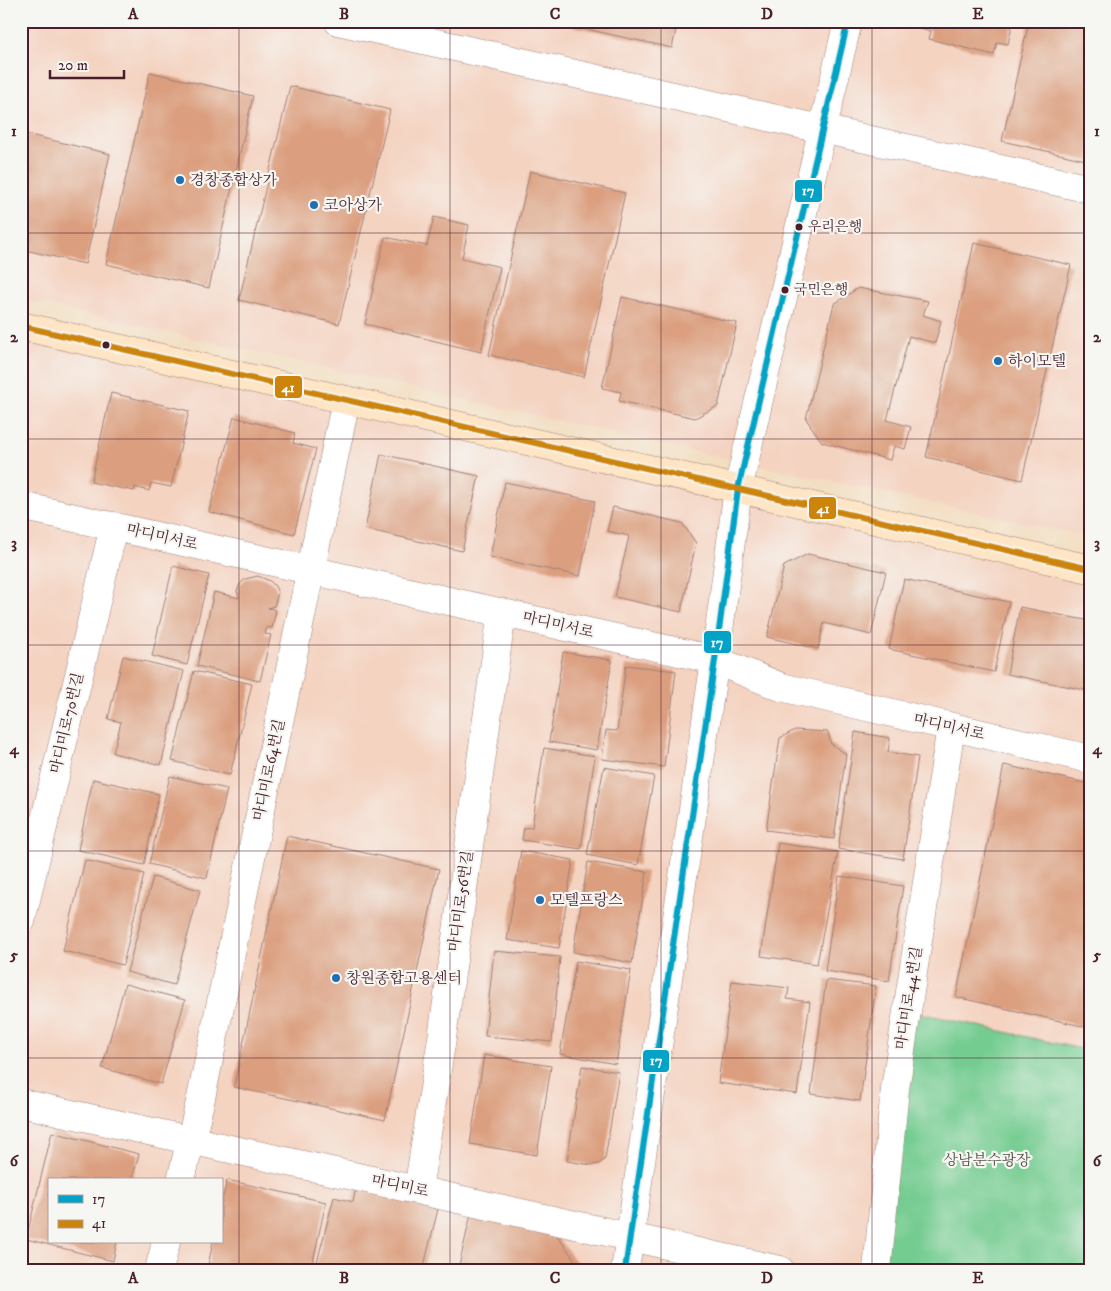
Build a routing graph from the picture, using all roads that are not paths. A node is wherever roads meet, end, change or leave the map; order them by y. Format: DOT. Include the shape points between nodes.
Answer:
graph roads {
  1 [pos="338,21"];
  2 [pos="848,21"];
  3 [pos="823,130"];
  4 [pos="1090,189"];
  5 [pos="21,326"];
  6 [pos="346,400"];
  7 [pos="738,489"];
  8 [pos="21,506"];
  9 [pos="114,526"];
  10 [pos="1090,569"];
  11 [pos="310,570"];
  12 [pos="502,612"];
  13 [pos="715,660"];
  14 [pos="951,727"];
  15 [pos="1090,759"];
  16 [pos="21,921"];
  17 [pos="21,1103"];
  18 [pos="192,1140"];
  19 [pos="182,1178"];
  20 [pos="418,1190"];
  21 [pos="628,1236"];
  22 [pos="166,1244"];
  23 [pos="159,1270"];
  24 [pos="624,1270"];
  25 [pos="780,1270"];
  26 [pos="877,1270"];
  1 -- 3 [label="street"];
  2 -- 3 [label="street"];
  3 -- 4 [label="street"];
  3 -- 7 [label="street"];
  5 -- 6 [label="main road"];
  6 -- 7 [label="main road"];
  6 -- 11 [label="street, 마디미로64번길"];
  7 -- 10 [label="main road"];
  7 -- 13 [label="street"];
  8 -- 9 [label="street, 마디미서로"];
  9 -- 11 [label="street, 마디미서로"];
  9 -- 16 [label="street, 마디미로70번길"];
  11 -- 12 [label="street, 마디미서로"];
  11 -- 18 [label="street, 마디미로64번길"];
  12 -- 13 [label="street, 마디미서로"];
  12 -- 20 [label="street, 마디미로56번길"];
  13 -- 14 [label="street, 마디미서로" via="781,687"];
  13 -- 21 [label="street"];
  14 -- 15 [label="street, 마디미서로"];
  14 -- 26 [label="street, 마디미로44번길" via="895,1089"];
  17 -- 18 [label="street, 마디미로"];
  18 -- 19 [label="street, 마디미로64번길"];
  18 -- 20 [label="street, 마디미로"];
  20 -- 21 [label="street, 마디미로"];
  21 -- 24 [label="street"];
  21 -- 25 [label="street, 마디미로"];
  22 -- 23 [label="street"];
}
